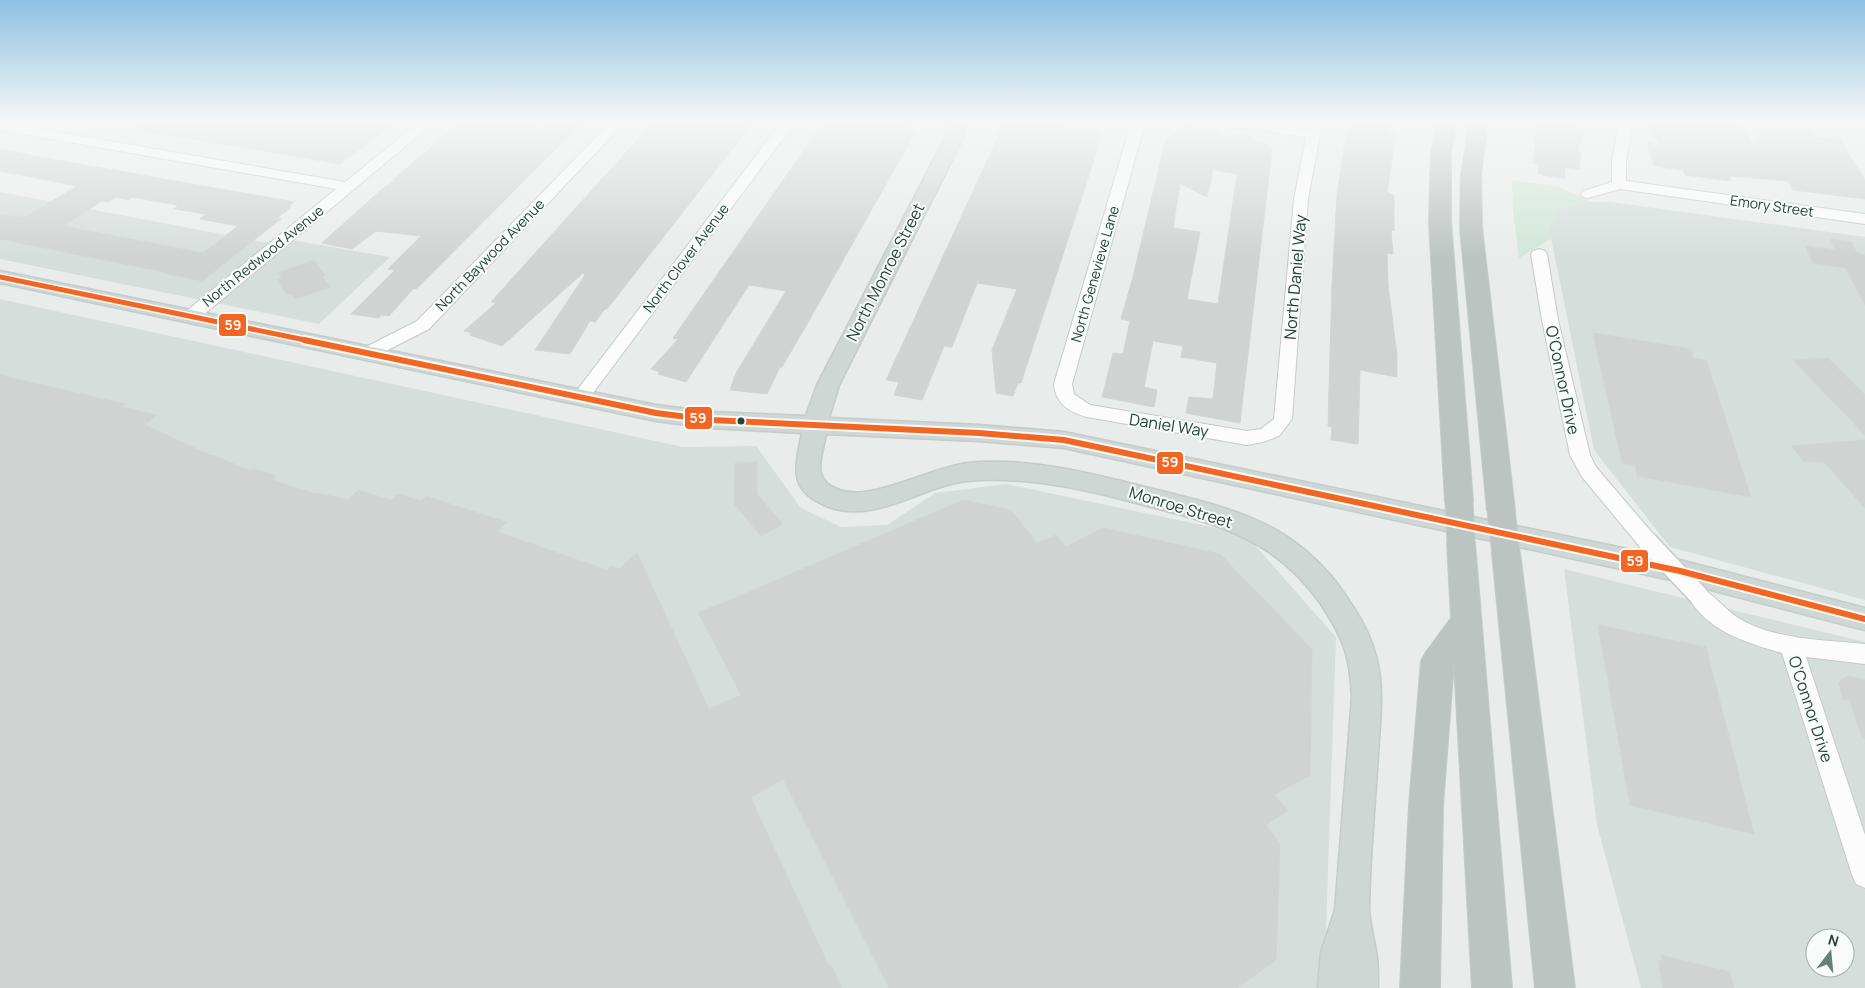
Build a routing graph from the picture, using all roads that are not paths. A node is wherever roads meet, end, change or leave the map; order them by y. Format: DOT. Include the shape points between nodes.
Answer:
graph roads {
  1 [pos="224,166"];
  2 [pos="374,166"];
  3 [pos="576,166"];
  4 [pos="755,166"];
  5 [pos="940,166"];
  6 [pos="1126,166"];
  7 [pos="1308,166"];
  8 [pos="1442,166"];
  9 [pos="1471,166"];
  10 [pos="1619,166"];
  11 [pos="1619,184"];
  12 [pos="347,188"];
  13 [pos="1588,194"];
  14 [pos="1865,220"];
  15 [pos="1539,254"];
  16 [pos="0,277"];
  17 [pos="190,317"];
  18 [pos="368,353"];
  19 [pos="581,397"];
  20 [pos="1068,400"];
  21 [pos="815,425"];
  22 [pos="1272,432"];
  23 [pos="1865,619"];
  24 [pos="1466,621"];
  25 [pos="1791,646"];
  26 [pos="1865,654"];
  27 [pos="1865,875"];
  28 [pos="1352,910"];
  29 [pos="1336,988"];
  30 [pos="1360,988"];
  31 [pos="1420,988"];
  32 [pos="1492,988"];
  33 [pos="1555,988"];
  1 -- 12 [label="street"];
  2 -- 12 [label="street, North Redwood Avenue"];
  3 -- 18 [label="street, North Baywood Avenue" via="423,325"];
  4 -- 19 [label="street, North Clover Avenue"];
  5 -- 21 [label="main road, North Monroe Street" via="828,385"];
  6 -- 20 [label="street, North Genevieve Lane" via="1063,384"];
  7 -- 22 [label="street, North Daniel Way" via="1301,199 1283,419"];
  8 -- 24 [label="highway, bridge" via="1440,222"];
  9 -- 33 [label="highway, bridge" via="1471,220"];
  10 -- 11 [label="street"];
  11 -- 13 [label="street"];
  11 -- 14 [label="street, Emory Street"];
  12 -- 17 [label="street, North Redwood Avenue"];
  15 -- 25 [label="street, O’Connor Drive, bridge" via="1580,455 1589,472 1714,613 1731,625"];
  16 -- 17 [label="main road"];
  17 -- 18 [label="main road"];
  18 -- 19 [label="main road"];
  19 -- 21 [label="main road" via="699,419"];
  20 -- 22 [label="street, Daniel Way" via="1086,411 1247,438"];
  21 -- 23 [label="main road" via="979,433 1073,442 1680,571"];
  21 -- 28 [label="main road, Monroe Street" via="808,470 811,482 820,491 840,501 868,501 965,472 1060,478 1209,512 1277,543 1301,560 1353,630 1366,672"];
  24 -- 31 [label="highway" via="1437,661 1426,805"];
  24 -- 32 [label="highway"];
  25 -- 26 [label="street"];
  25 -- 27 [label="street, O’Connor Drive"];
  28 -- 29 [label="main road, Monroe Street" via="1338,952"];
  28 -- 30 [label="main road, Monroe Street" via="1360,959"];
}
